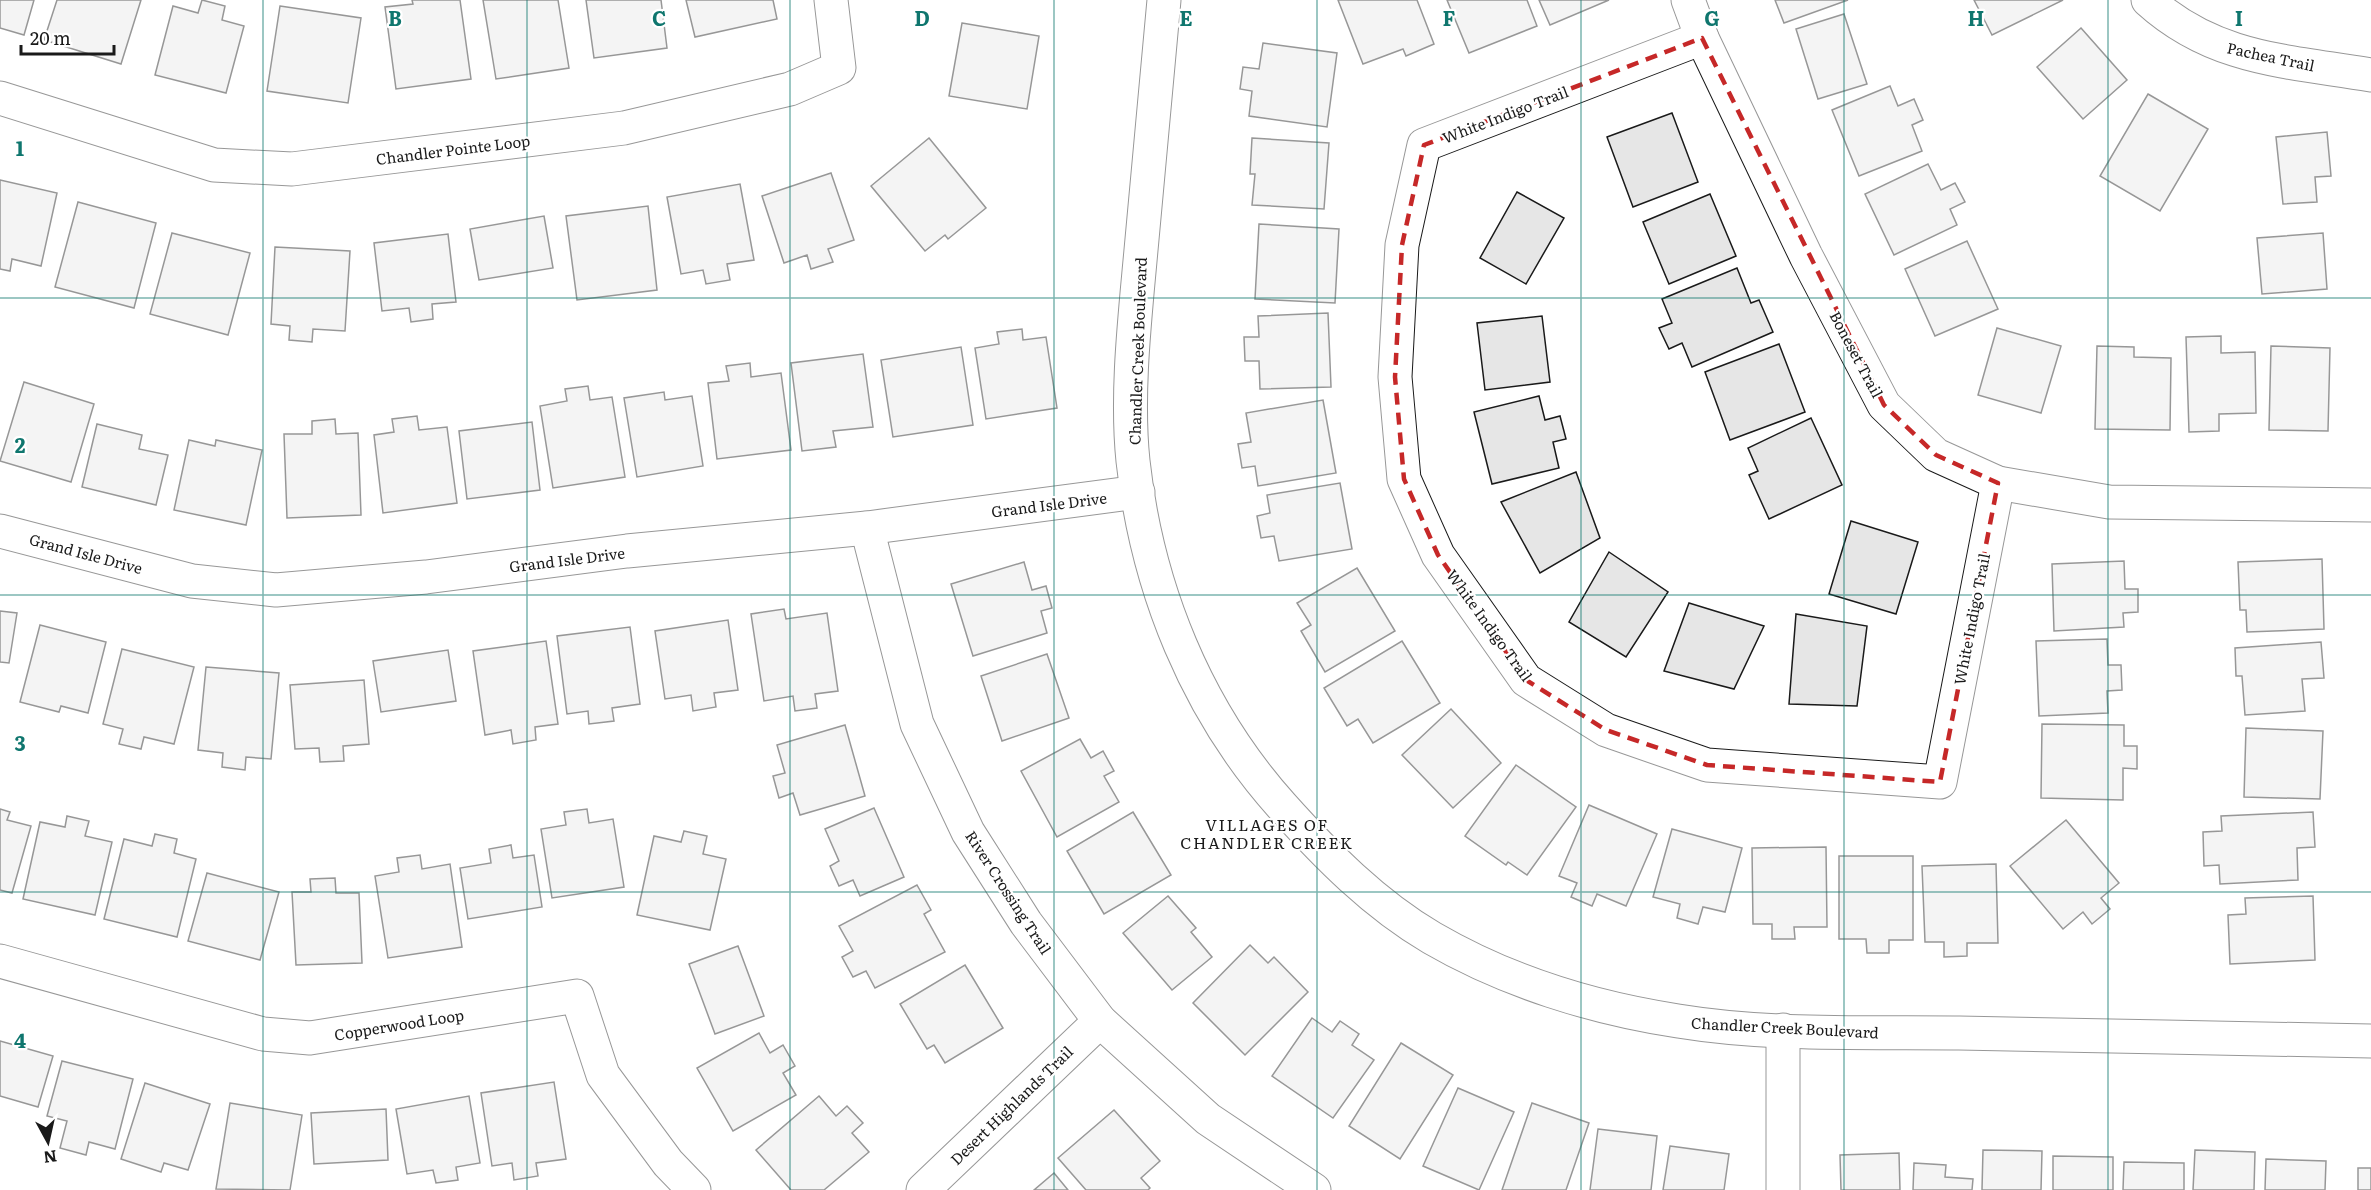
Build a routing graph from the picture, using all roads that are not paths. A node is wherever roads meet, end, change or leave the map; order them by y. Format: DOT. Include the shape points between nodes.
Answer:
graph roads {
  1 [pos="831,0"];
  2 [pos="1164,0"];
  3 [pos="1688,0"];
  4 [pos="2148,0"];
  5 [pos="1702,38"];
  6 [pos="2371,75"];
  7 [pos="0,98"];
  8 [pos="1998,483"];
  9 [pos="1138,492"];
  10 [pos="2371,505"];
  11 [pos="867,528"];
  12 [pos="0,531"];
  13 [pos="0,961"];
  14 [pos="1100,1020"];
  15 [pos="1783,1030"];
  16 [pos="2371,1041"];
  17 [pos="694,1190"];
  18 [pos="923,1190"];
  19 [pos="1314,1190"];
  20 [pos="1783,1190"];
  1 -- 7 [label="street, Chandler Pointe Loop" via="839,68 790,89 624,128 292,169 214,165"];
  2 -- 9 [label="street, Chandler Creek Boulevard" via="1136,308 1132,421"];
  3 -- 5 [label="street, Boneset Trail"];
  4 -- 6 [label="street, Pachea Trail" via="2184,28 2223,47"];
  5 -- 8 [label="street, Boneset Trail" via="1806,256 1884,405 1936,455"];
  5 -- 8 [label="street, White Indigo Trail" via="1424,145 1402,245 1395,377 1404,479 1438,555 1526,680 1606,730 1707,765 1940,782"];
  8 -- 10 [label="street, Boneset Trail" via="2109,502"];
  9 -- 11 [label="street, Grand Isle Drive"];
  9 -- 15 [label="street, Chandler Creek Boulevard" via="1159,586 1199,688 1252,772 1364,889 1441,943 1479,962 1578,999 1681,1022"];
  11 -- 12 [label="street, Grand Isle Drive" via="276,590 192,582"];
  11 -- 14 [label="street, River Crossing Trail" via="917,723 968,832 1026,923"];
  13 -- 17 [label="street, Copperwood Loop" via="263,1034 310,1038 577,996 603,1075 668,1163"];
  14 -- 18 [label="street, Desert Highlands Trail"];
  14 -- 19 [label="street, River Crossing Trail" via="1208,1119"];
  15 -- 16 [label="street, Chandler Creek Boulevard"];
  15 -- 20 [label="street"];
}
